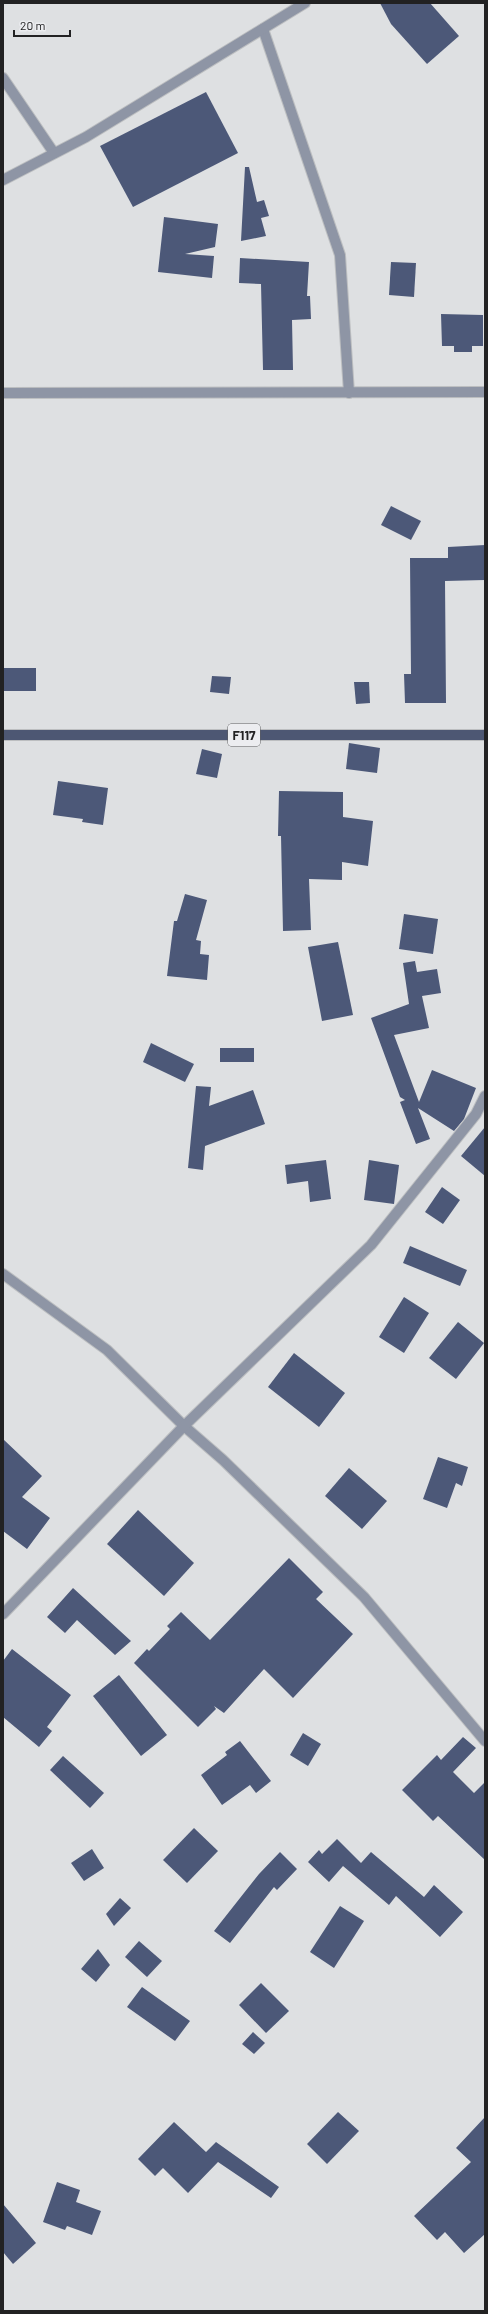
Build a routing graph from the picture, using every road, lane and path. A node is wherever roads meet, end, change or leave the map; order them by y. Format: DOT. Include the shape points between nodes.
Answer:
graph roads {
  1 [pos="305,3"];
  2 [pos="263,29"];
  3 [pos="3,78"];
  4 [pos="54,153"];
  5 [pos="3,180"];
  6 [pos="349,392"];
  7 [pos="485,392"];
  8 [pos="3,393"];
  9 [pos="3,735"];
  10 [pos="485,735"];
  11 [pos="485,1096"];
  12 [pos="3,1274"];
  13 [pos="184,1426"];
  14 [pos="3,1614"];
  15 [pos="485,1741"];
  1 -- 2 [label="street"];
  2 -- 4 [label="street" via="86,137"];
  2 -- 6 [label="street" via="340,255"];
  3 -- 4 [label="street"];
  4 -- 5 [label="street"];
  6 -- 7 [label="street"];
  6 -- 8 [label="street"];
  9 -- 10 [label="main road, F117"];
  11 -- 13 [label="street" via="476,1114 371,1245"];
  12 -- 13 [label="street" via="107,1350"];
  13 -- 14 [label="street"];
  13 -- 15 [label="street" via="223,1460 364,1597"];
}
